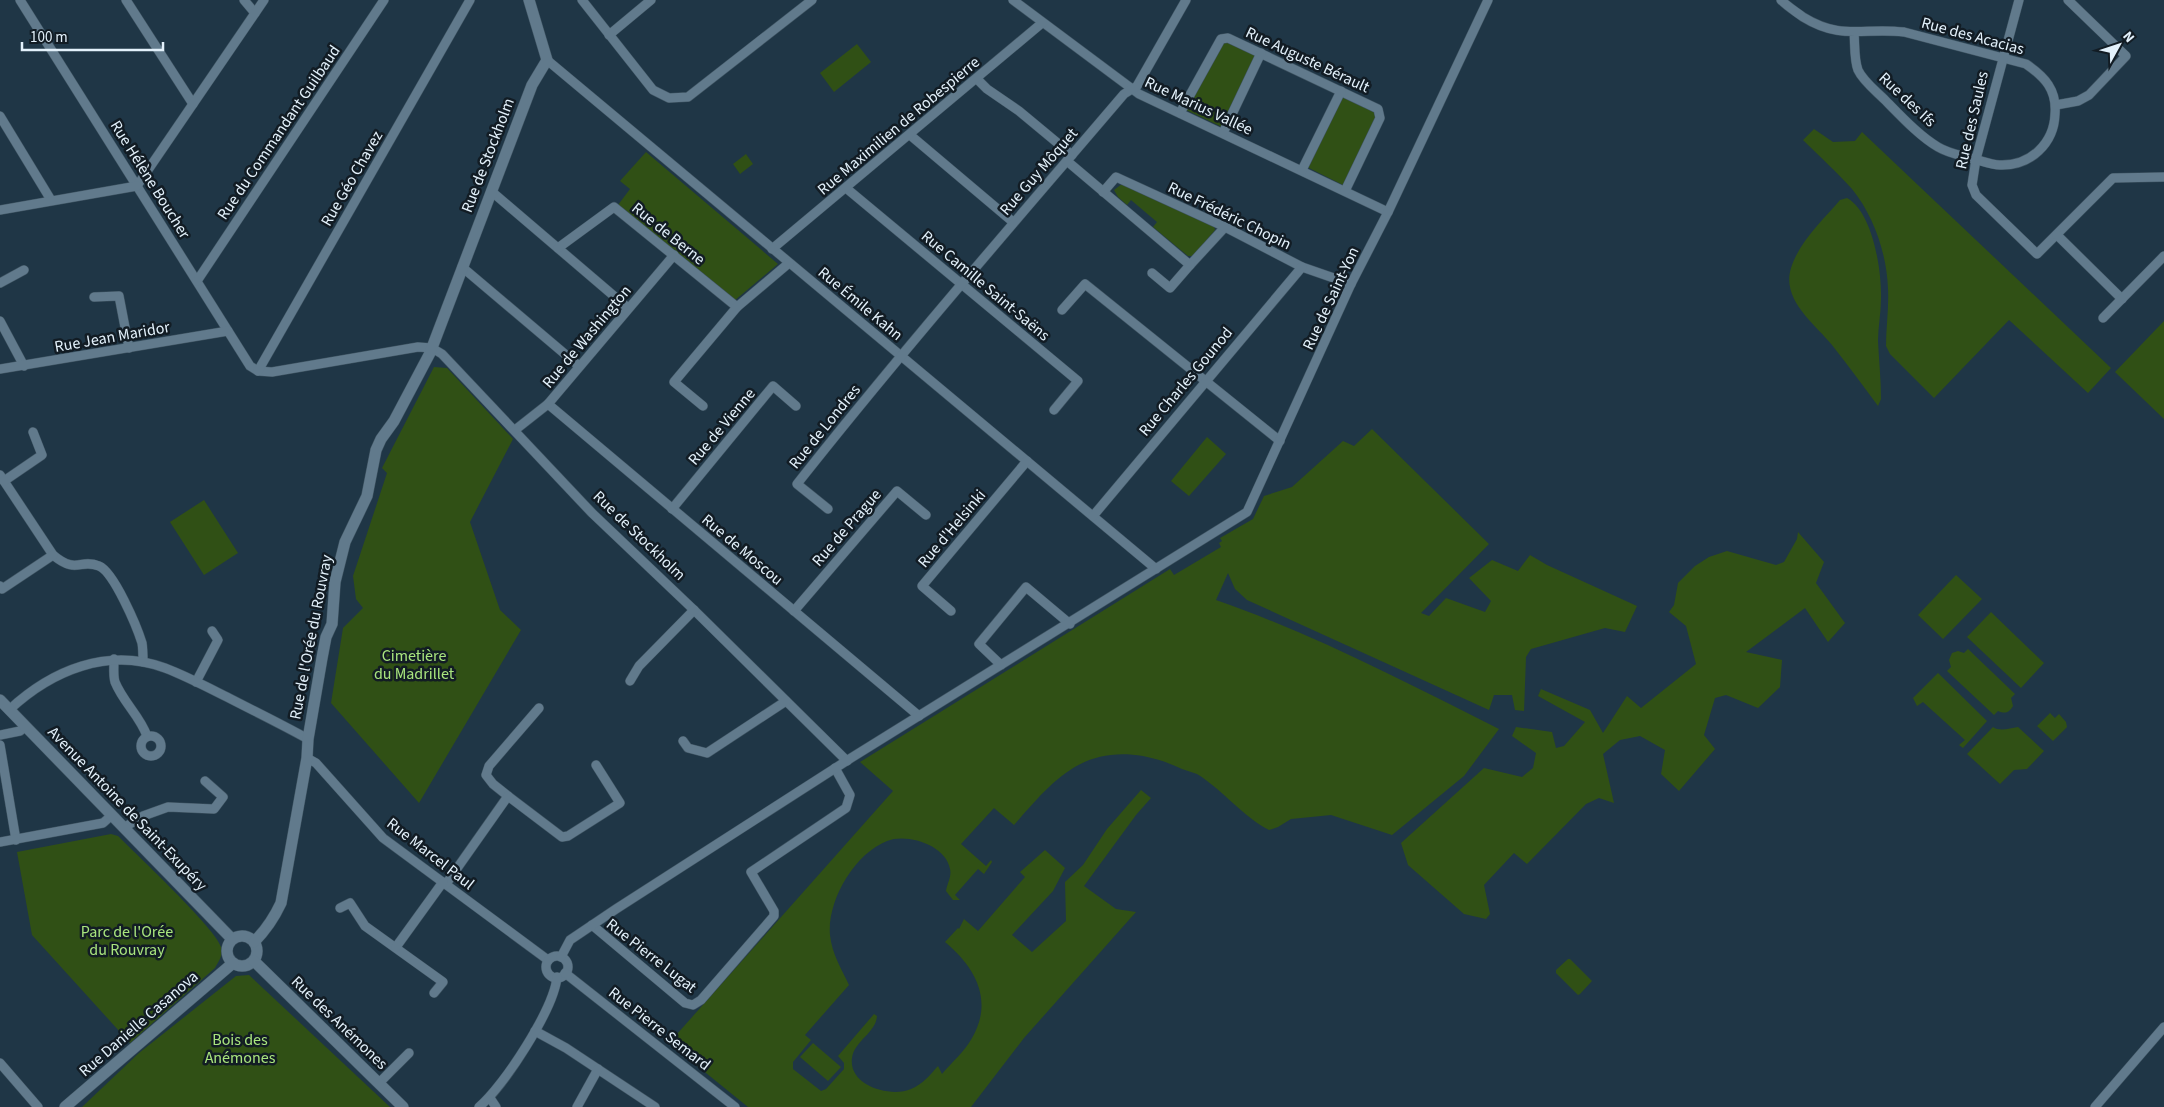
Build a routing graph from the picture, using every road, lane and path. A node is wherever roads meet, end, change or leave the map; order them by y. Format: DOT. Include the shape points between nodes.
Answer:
graph roads {
  1 [pos="20,0"];
  2 [pos="126,0"];
  3 [pos="244,0"];
  4 [pos="264,0"];
  5 [pos="384,0"];
  6 [pos="470,0"];
  7 [pos="529,0"];
  8 [pos="582,0"];
  9 [pos="651,0"];
  10 [pos="812,0"];
  11 [pos="1013,0"];
  12 [pos="1186,0"];
  13 [pos="1488,0"];
  14 [pos="1781,0"];
  15 [pos="2019,0"];
  16 [pos="2068,0"];
  17 [pos="255,13"];
  18 [pos="1042,23"];
  19 [pos="1854,32"];
  20 [pos="609,35"];
  21 [pos="1261,53"];
  22 [pos="2002,57"];
  23 [pos="547,60"];
  24 [pos="977,79"];
  25 [pos="1131,90"];
  26 [pos="1341,91"];
  27 [pos="193,104"];
  28 [pos="2056,105"];
  29 [pos="1180,113"];
  30 [pos="0,116"];
  31 [pos="1223,133"];
  32 [pos="910,135"];
  33 [pos="1070,158"];
  34 [pos="1976,159"];
  35 [pos="1302,170"];
  36 [pos="2164,177"];
  37 [pos="138,186"];
  38 [pos="846,188"];
  39 [pos="1345,191"];
  40 [pos="491,192"];
  41 [pos="1102,192"];
  42 [pos="51,200"];
  43 [pos="0,210"];
  44 [pos="1388,212"];
  45 [pos="1013,222"];
  46 [pos="1225,227"];
  47 [pos="2057,235"];
  48 [pos="558,248"];
  49 [pos="772,248"];
  50 [pos="674,256"];
  51 [pos="2164,256"];
  52 [pos="789,263"];
  53 [pos="1190,265"];
  54 [pos="462,267"];
  55 [pos="1302,267"];
  56 [pos="24,270"];
  57 [pos="1152,273"];
  58 [pos="197,281"];
  59 [pos="0,284"];
  60 [pos="961,284"];
  61 [pos="1351,284"];
  62 [pos="94,297"];
  63 [pos="2122,299"];
  64 [pos="736,307"];
  65 [pos="628,308"];
  66 [pos="1062,310"];
  67 [pos="2103,318"];
  68 [pos="0,321"];
  69 [pos="228,331"];
  70 [pos="128,348"];
  71 [pos="432,348"];
  72 [pos="901,356"];
  73 [pos="24,366"];
  74 [pos="579,366"];
  75 [pos="0,369"];
  76 [pos="258,371"];
  77 [pos="1204,381"];
  78 [pos="548,404"];
  79 [pos="703,406"];
  80 [pos="796,406"];
  81 [pos="1054,410"];
  82 [pos="515,430"];
  83 [pos="34,432"];
  84 [pos="1280,441"];
  85 [pos="1027,461"];
  86 [pos="2,478"];
  87 [pos="672,509"];
  88 [pos="828,509"];
  89 [pos="926,515"];
  90 [pos="1093,516"];
  91 [pos="53,555"];
  92 [pos="1156,570"];
  93 [pos="0,586"];
  94 [pos="694,610"];
  95 [pos="951,610"];
  96 [pos="794,611"];
  97 [pos="1070,624"];
  98 [pos="212,631"];
  99 [pos="114,659"];
  100 [pos="143,662"];
  101 [pos="1001,665"];
  102 [pos="630,681"];
  103 [pos="196,682"];
  104 [pos="0,700"];
  105 [pos="786,701"];
  106 [pos="538,708"];
  107 [pos="9,710"];
  108 [pos="919,716"];
  109 [pos="26,727"];
  110 [pos="0,735"];
  111 [pos="147,736"];
  112 [pos="308,739"];
  113 [pos="683,741"];
  114 [pos="0,745"];
  115 [pos="307,758"];
  116 [pos="847,761"];
  117 [pos="596,766"];
  118 [pos="835,768"];
  119 [pos="205,781"];
  120 [pos="508,796"];
  121 [pos="112,815"];
  122 [pos="125,827"];
  123 [pos="16,840"];
  124 [pos="0,842"];
  125 [pos="444,883"];
  126 [pos="340,908"];
  127 [pos="592,925"];
  128 [pos="232,939"];
  129 [pos="254,942"];
  130 [pos="396,947"];
  131 [pos="561,957"];
  132 [pos="548,960"];
  133 [pos="254,961"];
  134 [pos="232,963"];
  135 [pos="561,975"];
  136 [pos="434,993"];
  137 [pos="2164,1027"];
  138 [pos="535,1032"];
  139 [pos="409,1053"];
  140 [pos="0,1064"];
  141 [pos="598,1069"];
  142 [pos="379,1082"];
  143 [pos="490,1098"];
  144 [pos="38,1107"];
  145 [pos="66,1107"];
  146 [pos="403,1107"];
  147 [pos="479,1107"];
  148 [pos="496,1107"];
  149 [pos="577,1107"];
  150 [pos="654,1107"];
  151 [pos="735,1107"];
  152 [pos="2095,1107"];
  1 -- 37 [label="street, Rue Hélène Boucher"];
  2 -- 27 [label="street"];
  3 -- 17 [label="street"];
  4 -- 17 [label="street"];
  5 -- 58 [label="street, Rue du Commandant Guilbaud"];
  6 -- 76 [label="street, Rue Géo Chavez"];
  7 -- 23 [label="street"];
  8 -- 20 [label="street"];
  9 -- 20 [label="street"];
  10 -- 20 [label="street" via="688,97 669,98 653,90"];
  11 -- 18 [label="street, Rue Marius Vallée"];
  12 -- 25 [label="street, Rue Guy Môquet" via="1147,71"];
  13 -- 44 [label="street, Rue de Saint-Yon"];
  14 -- 19 [label="street, Rue des Acacias" via="1787,7 1829,30"];
  15 -- 22 [label="street, Rue des Saules"];
  16 -- 28 [label="street" via="2126,56 2090,95"];
  17 -- 27 [label="street"];
  18 -- 24 [label="street, Rue Maximilien de Robespierre"];
  18 -- 25 [label="street, Rue Marius Vallée"];
  19 -- 22 [label="street, Rue des Acacias" via="1904,32"];
  19 -- 34 [label="street, Rue des Ifs" via="1858,70 1863,78 1936,146"];
  21 -- 26 [label="street, Rue Auguste Bérault"];
  21 -- 29 [label="street, Rue Auguste Bérault" via="1228,38 1221,39"];
  21 -- 31 [label="street"];
  22 -- 28 [label="street, Rue des Acacias" via="2026,64 2044,76"];
  22 -- 34 [label="street, Rue des Saules"];
  23 -- 40 [label="street, Rue de Stockholm" via="532,85"];
  23 -- 49 [label="street, Rue Émile Kahn"];
  24 -- 32 [label="street, Rue Maximilien de Robespierre"];
  24 -- 33 [label="street"];
  25 -- 29 [label="street, Rue Marius Vallée"];
  25 -- 33 [label="street, Rue Guy Môquet" via="1124,94"];
  26 -- 35 [label="street"];
  26 -- 39 [label="street, Rue Auguste Bérault" via="1378,109 1380,118"];
  27 -- 37 [label="street"];
  28 -- 34 [label="street, Rue des Acacias" via="2055,127 2044,146 2031,158 2000,165"];
  29 -- 31 [label="street, Rue Marius Vallée"];
  30 -- 42 [label="street"];
  31 -- 35 [label="street, Rue Marius Vallée"];
  32 -- 38 [label="street, Rue Maximilien de Robespierre"];
  32 -- 45 [label="street"];
  33 -- 41 [label="street"];
  33 -- 45 [label="street, Rue Guy Môquet"];
  34 -- 47 [label="street, Rue des Saules" via="1972,185 1976,195 2037,254"];
  35 -- 39 [label="street, Rue Marius Vallée"];
  36 -- 47 [label="street" via="2113,178"];
  37 -- 42 [label="street"];
  37 -- 58 [label="street, Rue Hélène Boucher"];
  38 -- 49 [label="street, Rue Maximilien de Robespierre"];
  38 -- 60 [label="street, Rue Camille Saint-Saëns"];
  39 -- 44 [label="street, Rue Marius Vallée"];
  40 -- 48 [label="street"];
  40 -- 54 [label="street, Rue de Stockholm"];
  41 -- 46 [label="street, Rue Frédéric Chopin" via="1116,177"];
  41 -- 53 [label="street"];
  42 -- 43 [label="street"];
  44 -- 61 [label="street, Rue de Saint-Yon"];
  45 -- 60 [label="street, Rue Guy Môquet"];
  46 -- 53 [label="street"];
  46 -- 55 [label="street, Rue Frédéric Chopin"];
  47 -- 63 [label="street"];
  48 -- 50 [label="street, Rue de Berne" via="614,207"];
  48 -- 65 [label="street"];
  49 -- 52 [label="street, Rue Émile Kahn"];
  50 -- 64 [label="street, Rue de Berne"];
  50 -- 65 [label="street, Rue de Washington"];
  51 -- 63 [label="street"];
  52 -- 64 [label="street"];
  52 -- 72 [label="street, Rue Émile Kahn"];
  53 -- 57 [label="street" via="1170,288"];
  54 -- 71 [label="street, Rue de Stockholm"];
  54 -- 74 [label="street"];
  55 -- 61 [label="street, Rue Frédéric Chopin"];
  55 -- 77 [label="street, Rue Charles Gounod"];
  56 -- 59 [label="street"];
  58 -- 69 [label="street, Rue Hélène Boucher"];
  60 -- 72 [label="street, Rue Guy Môquet"];
  60 -- 81 [label="street, Rue Camille Saint-Saëns" via="1078,382"];
  61 -- 84 [label="street, Rue de Saint-Yon"];
  62 -- 70 [label="street" via="119,296"];
  63 -- 67 [label="street"];
  64 -- 79 [label="street" via="674,382"];
  65 -- 74 [label="street, Rue de Washington"];
  66 -- 77 [label="street" via="1086,284"];
  68 -- 73 [label="street"];
  69 -- 70 [label="street, Rue Jean Maridor"];
  69 -- 76 [label="street, Rue Hélène Boucher" via="250,366"];
  70 -- 73 [label="street, Rue Jean Maridor"];
  71 -- 76 [label="street" via="418,347 272,372"];
  71 -- 82 [label="street, Rue de Stockholm" via="442,354"];
  71 -- 112 [label="street, Rue de l'Orée du Rouvray" via="394,421 381,438 366,496 345,542"];
  72 -- 85 [label="street, Rue Émile Kahn"];
  72 -- 88 [label="street, Rue de Londres" via="797,484"];
  73 -- 75 [label="street, Rue Jean Maridor"];
  74 -- 78 [label="street, Rue de Washington"];
  77 -- 84 [label="street"];
  77 -- 90 [label="street, Rue Charles Gounod"];
  78 -- 82 [label="street, Rue de Washington"];
  78 -- 87 [label="street, Rue de Moscou"];
  80 -- 87 [label="street, Rue de Vienne" via="774,386"];
  82 -- 94 [label="street, Rue de Stockholm" via="592,513"];
  83 -- 86 [label="street" via="42,455"];
  84 -- 92 [label="street, Rue de Saint-Yon" via="1247,512"];
  85 -- 90 [label="street, Rue Émile Kahn"];
  85 -- 95 [label="street, Rue d'Helsinki" via="922,586"];
  86 -- 91 [label="street"];
  87 -- 96 [label="street, Rue de Moscou"];
  89 -- 96 [label="street, Rue de Prague" via="897,491"];
  90 -- 92 [label="street, Rue Émile Kahn"];
  91 -- 93 [label="street" via="2,589"];
  91 -- 100 [label="street" via="64,564 101,567 112,578 142,645"];
  92 -- 97 [label="street, Rue de Saint-Yon"];
  94 -- 102 [label="street" via="639,666"];
  94 -- 105 [label="street, Rue de Stockholm"];
  96 -- 108 [label="street, Rue de Moscou"];
  97 -- 101 [label="street, Rue de Saint-Yon"];
  97 -- 101 [label="street" via="1026,587 979,644"];
  98 -- 103 [label="street" via="218,640"];
  99 -- 100 [label="street"];
  99 -- 107 [label="street" via="68,670"];
  99 -- 111 [label="street" via="114,681 142,722"];
  100 -- 103 [label="street" via="164,667"];
  101 -- 108 [label="street, Rue de Saint-Yon"];
  103 -- 112 [label="street"];
  104 -- 107 [label="street, Avenue Antoine de Saint-Exupéry"];
  105 -- 113 [label="street" via="707,753 688,748"];
  105 -- 116 [label="street, Rue de Stockholm"];
  106 -- 120 [label="street" via="489,766 486,776"];
  107 -- 109 [label="street, Avenue Antoine de Saint-Exupéry"];
  108 -- 116 [label="street, Rue de Saint-Yon"];
  109 -- 110 [label="street"];
  109 -- 121 [label="street, Avenue Antoine de Saint-Exupéry"];
  112 -- 115 [label="street, Rue de l'Orée du Rouvray"];
  114 -- 123 [label="street"];
  115 -- 125 [label="street, Rue Marcel Paul" via="316,763 383,838"];
  115 -- 129 [label="street, Rue de l'Orée du Rouvray" via="280,903 268,927"];
  116 -- 118 [label="street"];
  117 -- 120 [label="street" via="620,802 568,836 562,837"];
  118 -- 127 [label="street"];
  118 -- 127 [label="street, Rue Pierre Lugat" via="850,795 846,808 751,872 774,916 701,1000 693,1005 685,1003"];
  119 -- 122 [label="street" via="223,797 214,809 168,807"];
  120 -- 125 [label="street"];
  121 -- 122 [label="street, Avenue Antoine de Saint-Exupéry"];
  121 -- 123 [label="street" via="103,823"];
  122 -- 128 [label="street, Avenue Antoine de Saint-Exupéry"];
  123 -- 124 [label="street"];
  125 -- 130 [label="street"];
  125 -- 132 [label="street, Rue Marcel Paul"];
  126 -- 130 [label="street" via="350,903 365,926"];
  127 -- 131 [label="street" via="570,940"];
  128 -- 129 [label="street" via="244,936"];
  128 -- 134 [label="street" via="227,950"];
  129 -- 133 [label="street" via="258,952"];
  130 -- 136 [label="street" via="444,982"];
  131 -- 132 [label="street" via="553,956"];
  131 -- 135 [label="street" via="567,963"];
  132 -- 135 [label="street" via="548,972"];
  133 -- 134 [label="street" via="241,966"];
  133 -- 142 [label="street, Rue des Anémones"];
  134 -- 145 [label="street, Rue Danielle Casanova"];
  135 -- 138 [label="street"];
  135 -- 151 [label="street, Rue Pierre Semard"];
  137 -- 152 [label="street"];
  138 -- 141 [label="street"];
  138 -- 143 [label="street"];
  139 -- 142 [label="street"];
  140 -- 144 [label="street"];
  141 -- 149 [label="street"];
  141 -- 150 [label="street"];
  142 -- 146 [label="street, Rue des Anémones"];
  143 -- 147 [label="street"];
  143 -- 148 [label="street"];
}
